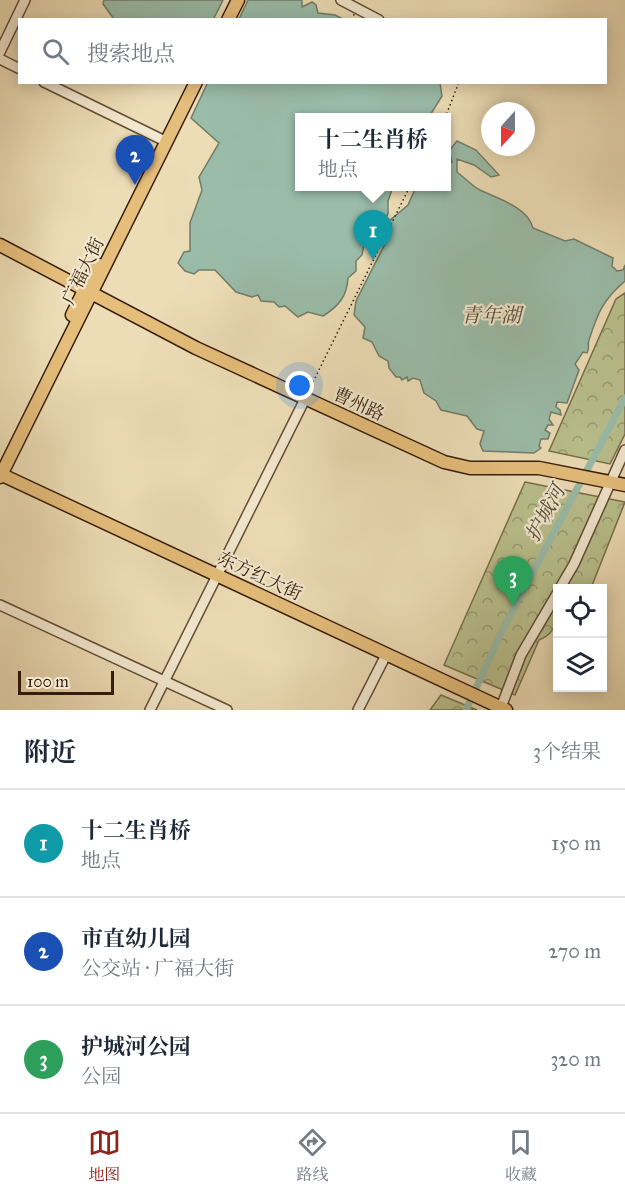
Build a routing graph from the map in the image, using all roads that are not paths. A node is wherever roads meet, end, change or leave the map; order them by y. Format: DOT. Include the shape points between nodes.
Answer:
graph roads {
  1 [pos="25,0"];
  2 [pos="232,0"];
  3 [pos="238,0"];
  4 [pos="341,0"];
  5 [pos="223,18"];
  6 [pos="229,18"];
  7 [pos="375,18"];
  8 [pos="0,52"];
  9 [pos="0,59"];
  10 [pos="18,68"];
  11 [pos="48,84"];
  12 [pos="190,84"];
  13 [pos="195,84"];
  14 [pos="165,141"];
  15 [pos="0,245"];
  16 [pos="88,291"];
  17 [pos="305,399"];
  18 [pos="625,450"];
  19 [pos="0,475"];
  20 [pos="609,481"];
  21 [pos="625,484"];
  22 [pos="218,577"];
  23 [pos="562,584"];
  24 [pos="553,600"];
  25 [pos="0,605"];
  26 [pos="386,654"];
  27 [pos="165,680"];
  28 [pos="500,708"];
  29 [pos="150,710"];
  30 [pos="227,710"];
  31 [pos="358,710"];
  1 -- 8 [label="street"];
  2 -- 5 [label="main road"];
  3 -- 6 [label="main road"];
  4 -- 7 [label="street"];
  9 -- 10 [label="street"];
  11 -- 14 [label="street"];
  12 -- 14 [label="main road, 广福大街"];
  13 -- 14 [label="main road, 广福大街"];
  14 -- 16 [label="main road, 广福大街"];
  15 -- 16 [label="main road, 曹州路"];
  16 -- 17 [label="main road, 曹州路"];
  16 -- 19 [label="main road, 广福大街"];
  17 -- 20 [label="main road, 曹州路" via="417,451 470,468 539,468"];
  17 -- 22 [label="street"];
  18 -- 20 [label="street"];
  19 -- 22 [label="main road, 东方红大街"];
  20 -- 21 [label="main road, 曹州路"];
  20 -- 23 [label="street"];
  22 -- 26 [label="main road, 东方红大街"];
  22 -- 27 [label="street"];
  24 -- 28 [label="street" via="521,655"];
  25 -- 27 [label="street"];
  26 -- 28 [label="main road, 东方红大街"];
  26 -- 31 [label="street"];
  27 -- 29 [label="street"];
  27 -- 30 [label="street"];
}
